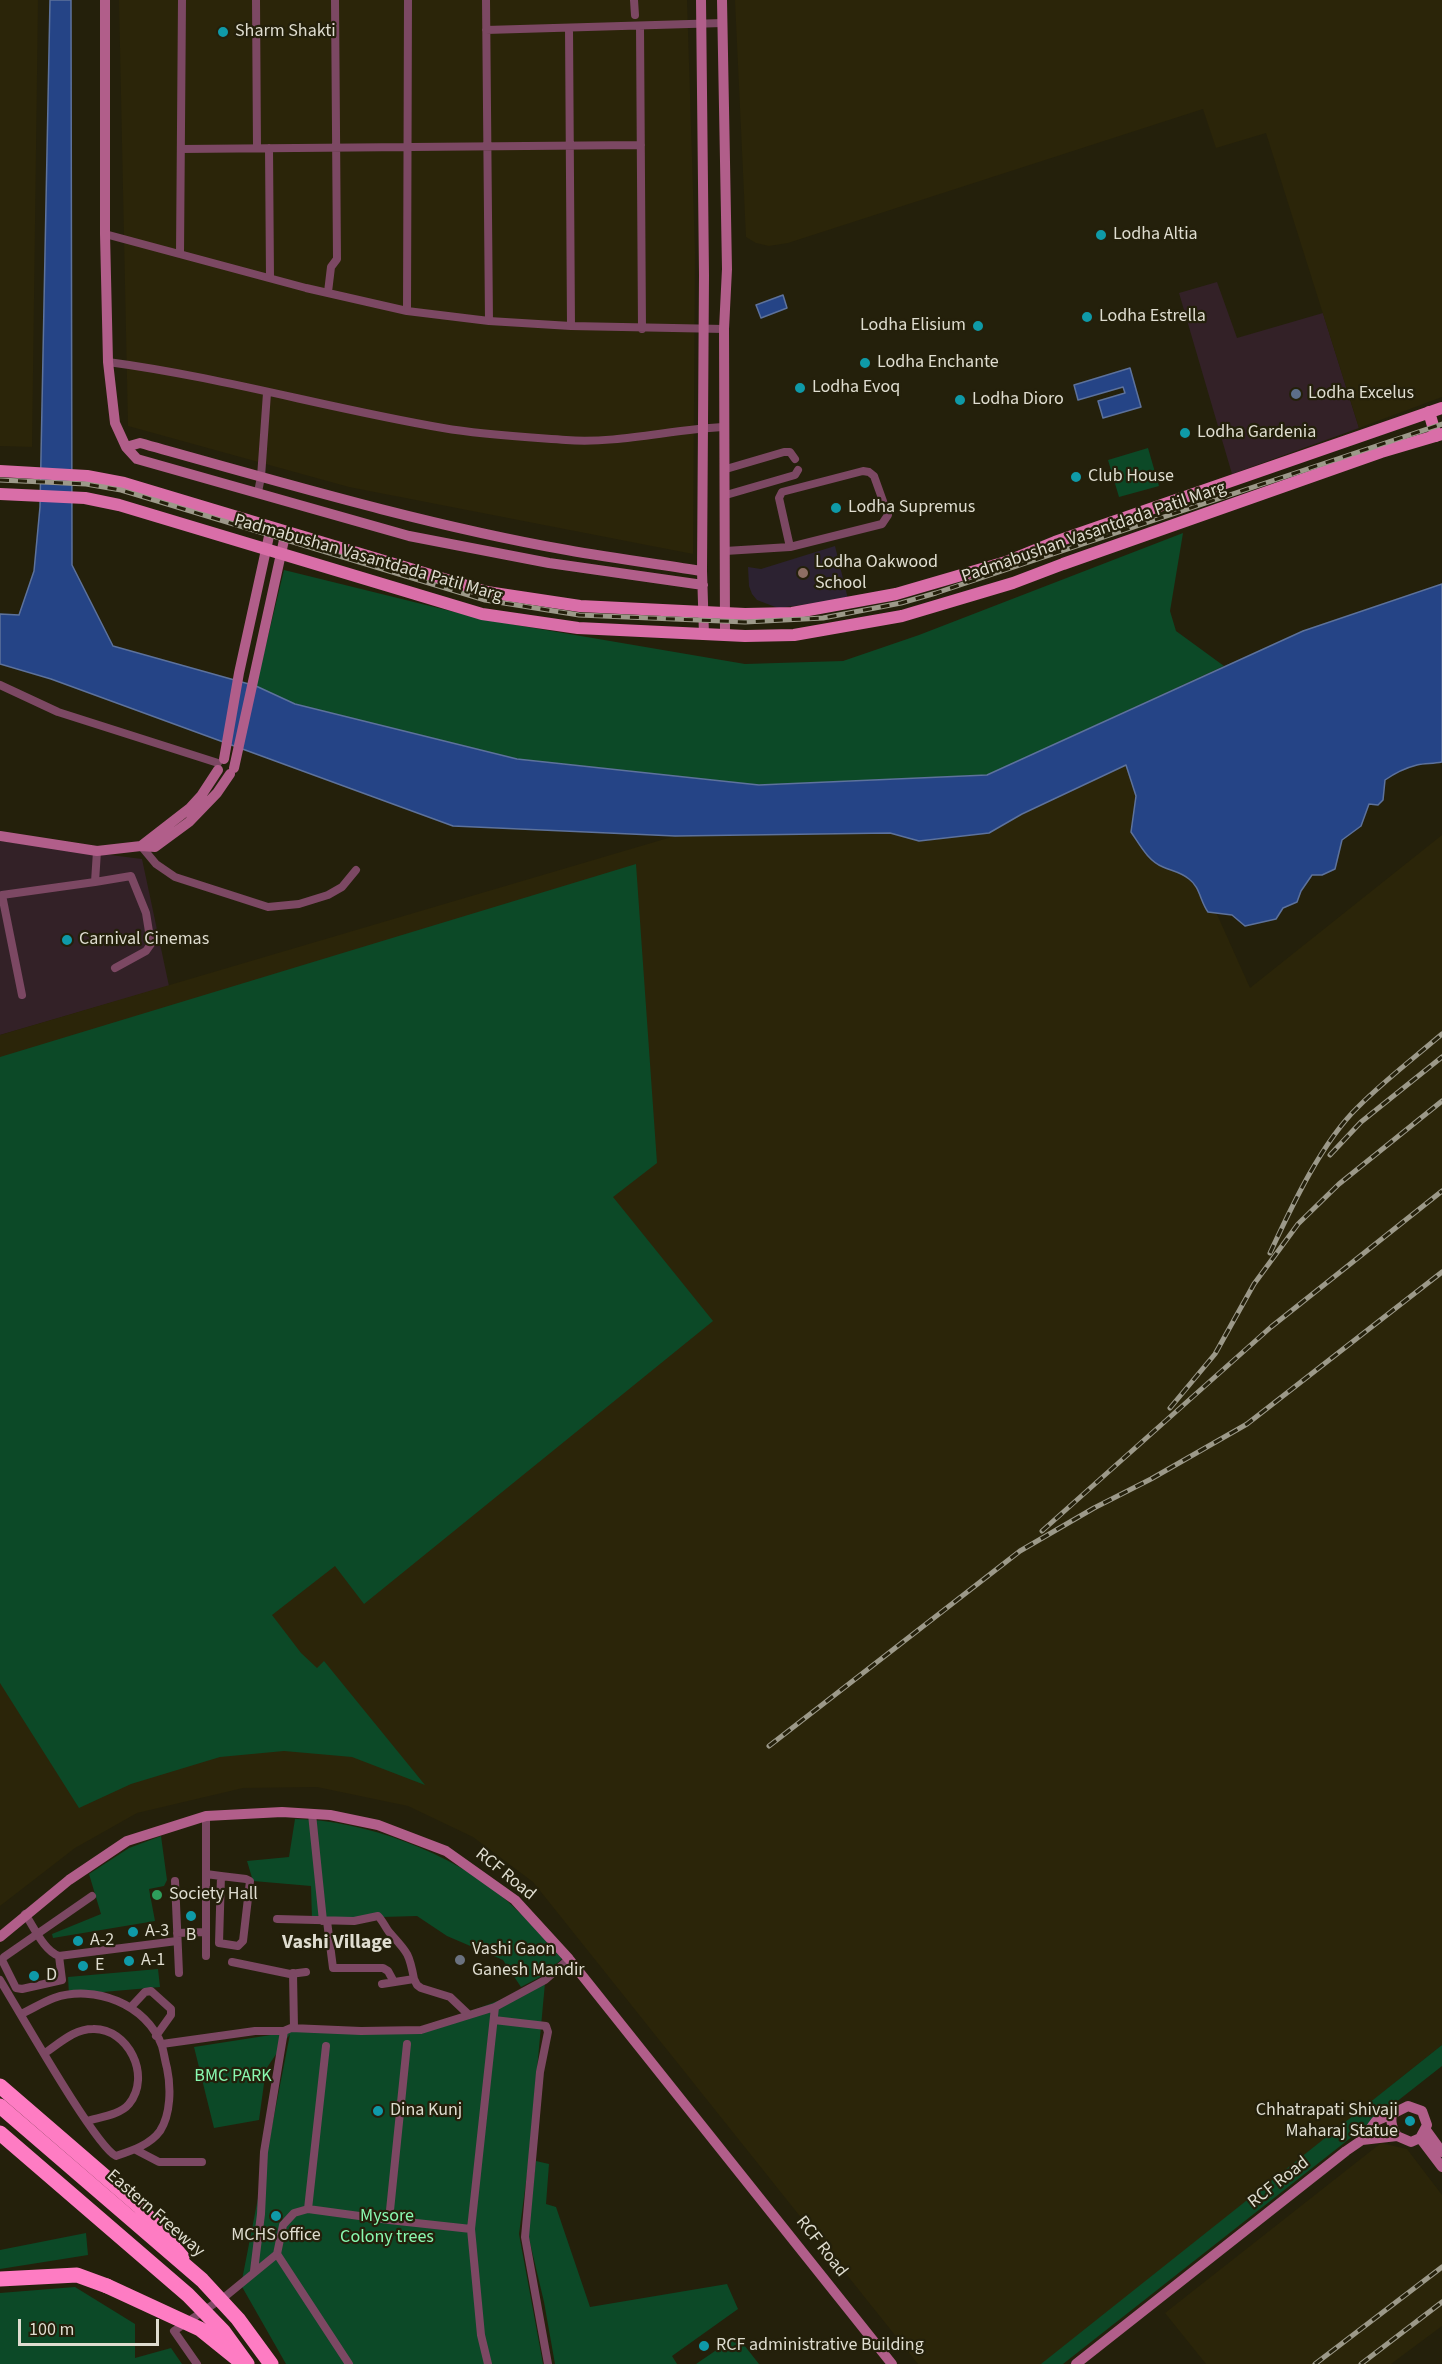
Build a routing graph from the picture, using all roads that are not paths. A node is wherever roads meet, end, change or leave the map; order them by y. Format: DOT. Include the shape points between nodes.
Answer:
graph roads {
  1 [pos="105,0"];
  2 [pos="182,0"];
  3 [pos="256,0"];
  4 [pos="335,0"];
  5 [pos="408,0"];
  6 [pos="486,0"];
  7 [pos="634,0"];
  8 [pos="701,0"];
  9 [pos="722,0"];
  10 [pos="635,15"];
  11 [pos="702,24"];
  12 [pos="723,24"];
  13 [pos="640,26"];
  14 [pos="569,28"];
  15 [pos="486,30"];
  16 [pos="641,145"];
  17 [pos="487,146"];
  18 [pos="570,146"];
  19 [pos="257,148"];
  20 [pos="268,148"];
  21 [pos="409,148"];
  22 [pos="181,149"];
  23 [pos="335,149"];
  24 [pos="105,234"];
  25 [pos="180,254"];
  26 [pos="270,278"];
  27 [pos="328,292"];
  28 [pos="407,310"];
  29 [pos="489,321"];
  30 [pos="571,326"];
  31 [pos="642,328"];
  32 [pos="703,329"];
  33 [pos="724,329"];
  34 [pos="108,362"];
  35 [pos="267,393"];
  36 [pos="1442,408"];
  37 [pos="1430,412"];
  38 [pos="704,428"];
  39 [pos="725,428"];
  40 [pos="1439,435"];
  41 [pos="126,447"];
  42 [pos="795,459"];
  43 [pos="726,469"];
  44 [pos="798,470"];
  45 [pos="0,471"];
  46 [pos="261,477"];
  47 [pos="258,492"];
  48 [pos="0,494"];
  49 [pos="726,495"];
  50 [pos="414,516"];
  51 [pos="271,527"];
  52 [pos="286,531"];
  53 [pos="410,536"];
  54 [pos="790,547"];
  55 [pos="265,549"];
  56 [pos="566,550"];
  57 [pos="725,551"];
  58 [pos="281,553"];
  59 [pos="564,565"];
  60 [pos="702,570"];
  61 [pos="703,585"];
  62 [pos="704,612"];
  63 [pos="725,613"];
  64 [pos="704,634"];
  65 [pos="725,635"];
  66 [pos="0,685"];
  67 [pos="220,764"];
  68 [pos="232,771"];
  69 [pos="0,836"];
  70 [pos="141,846"];
  71 [pos="97,851"];
  72 [pos="357,870"];
  73 [pos="95,882"];
  74 [pos="115,968"];
  75 [pos="22,995"];
  76 [pos="312,1814"];
  77 [pos="206,1816"];
  78 [pos="206,1874"];
  79 [pos="220,1876"];
  80 [pos="175,1881"];
  81 [pos="92,1896"];
  82 [pos="25,1914"];
  83 [pos="277,1919"];
  84 [pos="325,1921"];
  85 [pos="37,1932"];
  86 [pos="206,1932"];
  87 [pos="0,1937"];
  88 [pos="177,1937"];
  89 [pos="59,1956"];
  90 [pos="206,1956"];
  91 [pos="569,1959"];
  92 [pos="232,1962"];
  93 [pos="306,1972"];
  94 [pos="179,1973"];
  95 [pos="293,1973"];
  96 [pos="414,1979"];
  97 [pos="0,1980"];
  98 [pos="394,1982"];
  99 [pos="382,1984"];
  100 [pos="131,2007"];
  101 [pos="495,2007"];
  102 [pos="21,2014"];
  103 [pos="469,2015"];
  104 [pos="494,2020"];
  105 [pos="294,2028"];
  106 [pos="284,2031"];
  107 [pos="156,2036"];
  108 [pos="162,2044"];
  109 [pos="407,2044"];
  110 [pos="326,2046"];
  111 [pos="45,2053"];
  112 [pos="0,2086"];
  113 [pos="0,2106"];
  114 [pos="1392,2114"];
  115 [pos="87,2121"];
  116 [pos="0,2133"];
  117 [pos="1423,2134"];
  118 [pos="1397,2136"];
  119 [pos="1362,2140"];
  120 [pos="136,2150"];
  121 [pos="1442,2152"];
  122 [pos="202,2162"];
  123 [pos="1442,2167"];
  124 [pos="308,2209"];
  125 [pos="389,2220"];
  126 [pos="471,2229"];
  127 [pos="277,2254"];
  128 [pos="254,2271"];
  129 [pos="0,2279"];
  130 [pos="201,2280"];
  131 [pos="197,2364"];
  132 [pos="245,2364"];
  133 [pos="271,2364"];
  134 [pos="348,2364"];
  135 [pos="488,2364"];
  136 [pos="548,2364"];
  137 [pos="891,2364"];
  138 [pos="1076,2364"];
  1 -- 24 [label="street"];
  2 -- 22 [label="street"];
  3 -- 19 [label="street"];
  4 -- 23 [label="street"];
  5 -- 21 [label="street"];
  6 -- 15 [label="street"];
  7 -- 10 [label="street"];
  8 -- 11 [label="street"];
  9 -- 12 [label="street"];
  11 -- 12 [label="street"];
  11 -- 13 [label="street"];
  11 -- 32 [label="street"];
  12 -- 33 [label="street" via="727,269"];
  13 -- 14 [label="street"];
  13 -- 16 [label="street"];
  14 -- 15 [label="street"];
  14 -- 18 [label="street"];
  15 -- 17 [label="street"];
  16 -- 18 [label="street"];
  16 -- 31 [label="street"];
  17 -- 18 [label="street"];
  17 -- 21 [label="street"];
  17 -- 29 [label="street"];
  18 -- 30 [label="street"];
  19 -- 20 [label="street"];
  19 -- 22 [label="street"];
  20 -- 23 [label="street"];
  20 -- 26 [label="street"];
  21 -- 23 [label="street"];
  21 -- 28 [label="street"];
  22 -- 25 [label="street"];
  23 -- 27 [label="street" via="337,259 331,267"];
  24 -- 25 [label="street"];
  24 -- 34 [label="street"];
  25 -- 26 [label="street"];
  26 -- 27 [label="street"];
  27 -- 28 [label="street"];
  28 -- 29 [label="street"];
  29 -- 30 [label="street"];
  30 -- 31 [label="street"];
  31 -- 32 [label="street"];
  32 -- 33 [label="street"];
  32 -- 38 [label="street"];
  33 -- 39 [label="street"];
  34 -- 35 [label="street"];
  34 -- 41 [label="street" via="116,423"];
  35 -- 38 [label="street" via="445,429 569,440 653,436"];
  35 -- 46 [label="street"];
  36 -- 37 [label="main road, Padmabushan Vasantdada Patil Marg"];
  37 -- 40 [label="main road"];
  37 -- 63 [label="main road, Padmabushan Vasantdada Patil Marg" via="1006,562 897,594 792,613"];
  38 -- 39 [label="street"];
  38 -- 60 [label="street"];
  39 -- 43 [label="street"];
  40 -- 65 [label="main road, Padmabushan Vasantdada Patil Marg" via="1013,583 902,616 794,635"];
  41 -- 46 [label="street" via="140,443"];
  41 -- 47 [label="street" via="137,459"];
  42 -- 43 [label="street" via="790,452 784,452"];
  43 -- 49 [label="street"];
  44 -- 49 [label="street" via="795,476"];
  45 -- 51 [label="main road, Padmabushan Vasantdada Patil Marg" via="87,476 124,483"];
  46 -- 47 [label="street"];
  46 -- 50 [label="street"];
  47 -- 53 [label="street"];
  48 -- 55 [label="main road, Padmabushan Vasantdada Patil Marg" via="85,498 119,505"];
  49 -- 57 [label="street"];
  50 -- 53 [label="street"];
  50 -- 56 [label="street"];
  51 -- 52 [label="main road, Padmabushan Vasantdada Patil Marg"];
  51 -- 55 [label="street"];
  52 -- 58 [label="street"];
  52 -- 62 [label="main road, Padmabushan Vasantdada Patil Marg" via="487,592 580,606"];
  53 -- 59 [label="street"];
  54 -- 54 [label="street" via="779,498 782,492 863,471 874,476 888,515 882,524"];
  54 -- 57 [label="street"];
  55 -- 58 [label="main road, Padmabushan Vasantdada Patil Marg"];
  55 -- 67 [label="street"];
  56 -- 59 [label="street"];
  56 -- 60 [label="street"];
  57 -- 63 [label="street"];
  58 -- 64 [label="main road, Padmabushan Vasantdada Patil Marg" via="482,614 578,628"];
  58 -- 68 [label="street"];
  59 -- 61 [label="street"];
  60 -- 61 [label="street"];
  61 -- 62 [label="street"];
  62 -- 63 [label="main road, Padmabushan Vasantdada Patil Marg"];
  62 -- 64 [label="street"];
  63 -- 65 [label="street"];
  64 -- 65 [label="main road, Padmabushan Vasantdada Patil Marg"];
  66 -- 67 [label="street" via="58,712"];
  67 -- 68 [label="street" via="231,761"];
  67 -- 70 [label="street" via="190,808"];
  68 -- 70 [label="street" via="189,822 155,847"];
  69 -- 71 [label="street"];
  70 -- 71 [label="street"];
  70 -- 72 [label="street" via="156,864 175,877 268,907 299,904 328,895 342,887"];
  71 -- 73 [label="street"];
  73 -- 74 [label="street" via="131,876 146,913 151,944 146,951"];
  73 -- 75 [label="street" via="2,895"];
  76 -- 77 [label="street, RCF Road"];
  76 -- 84 [label="street"];
  76 -- 91 [label="street, RCF Road" via="378,1825 446,1851 515,1900"];
  77 -- 78 [label="street"];
  77 -- 82 [label="street, RCF Road" via="121,1844"];
  78 -- 79 [label="street"];
  78 -- 86 [label="street"];
  79 -- 79 [label="street" via="246,1879 251,1884 243,1941 238,1946 219,1943"];
  80 -- 88 [label="street"];
  81 -- 85 [label="street"];
  82 -- 85 [label="street"];
  82 -- 87 [label="street, RCF Road"];
  83 -- 84 [label="street"];
  84 -- 96 [label="street" via="378,1916 410,1956"];
  84 -- 98 [label="street" via="333,1968 383,1968"];
  85 -- 89 [label="street"];
  85 -- 89 [label="street" via="4,1957 3,1963 16,1988 62,1980"];
  86 -- 88 [label="street"];
  86 -- 90 [label="street"];
  88 -- 89 [label="street"];
  88 -- 94 [label="street"];
  91 -- 101 [label="street" via="545,1980"];
  91 -- 137 [label="street, RCF Road"];
  92 -- 95 [label="street"];
  93 -- 95 [label="street"];
  95 -- 105 [label="street"];
  96 -- 98 [label="street"];
  96 -- 103 [label="street" via="421,1988 450,1997"];
  97 -- 102 [label="street"];
  98 -- 99 [label="street"];
  100 -- 102 [label="street" via="103,1995 71,1994"];
  100 -- 107 [label="street"];
  100 -- 107 [label="street" via="151,1991 171,2009"];
  101 -- 103 [label="street"];
  101 -- 104 [label="street"];
  102 -- 111 [label="street"];
  103 -- 105 [label="street" via="421,2031"];
  104 -- 126 [label="street"];
  104 -- 136 [label="street" via="546,2026 548,2032 540,2072 525,2238"];
  105 -- 106 [label="street"];
  106 -- 108 [label="street" via="255,2031"];
  106 -- 128 [label="street" via="264,2152"];
  107 -- 108 [label="street"];
  108 -- 120 [label="street" via="170,2082 168,2109 160,2132"];
  109 -- 125 [label="street"];
  110 -- 124 [label="street"];
  111 -- 115 [label="street"];
  111 -- 115 [label="street" via="75,2032 92,2028 120,2037 128,2048 137,2070 130,2103 121,2111"];
  112 -- 130 [label="highway, bridge" via="139,2206"];
  113 -- 130 [label="highway, Eastern Freeway, bridge"];
  114 -- 117 [label="street" via="1408,2106 1418,2108 1427,2120"];
  114 -- 118 [label="street" via="1392,2128"];
  114 -- 119 [label="street, RCF Road" via="1376,2121"];
  115 -- 120 [label="street" via="113,2155"];
  116 -- 132 [label="highway, bridge" via="188,2295 223,2331"];
  117 -- 118 [label="street" via="1411,2142"];
  117 -- 121 [label="street"];
  117 -- 123 [label="street"];
  118 -- 119 [label="street"];
  119 -- 138 [label="street, RCF Road"];
  120 -- 122 [label="street" via="159,2162"];
  124 -- 125 [label="street"];
  124 -- 127 [label="street" via="294,2213 282,2225"];
  125 -- 126 [label="street"];
  126 -- 135 [label="street" via="481,2335"];
  127 -- 128 [label="street"];
  127 -- 134 [label="street"];
  128 -- 131 [label="street" via="174,2331"];
  129 -- 132 [label="highway, bridge" via="77,2276 107,2286 200,2329"];
  130 -- 133 [label="highway, Eastern Freeway, bridge" via="238,2319"];
}
